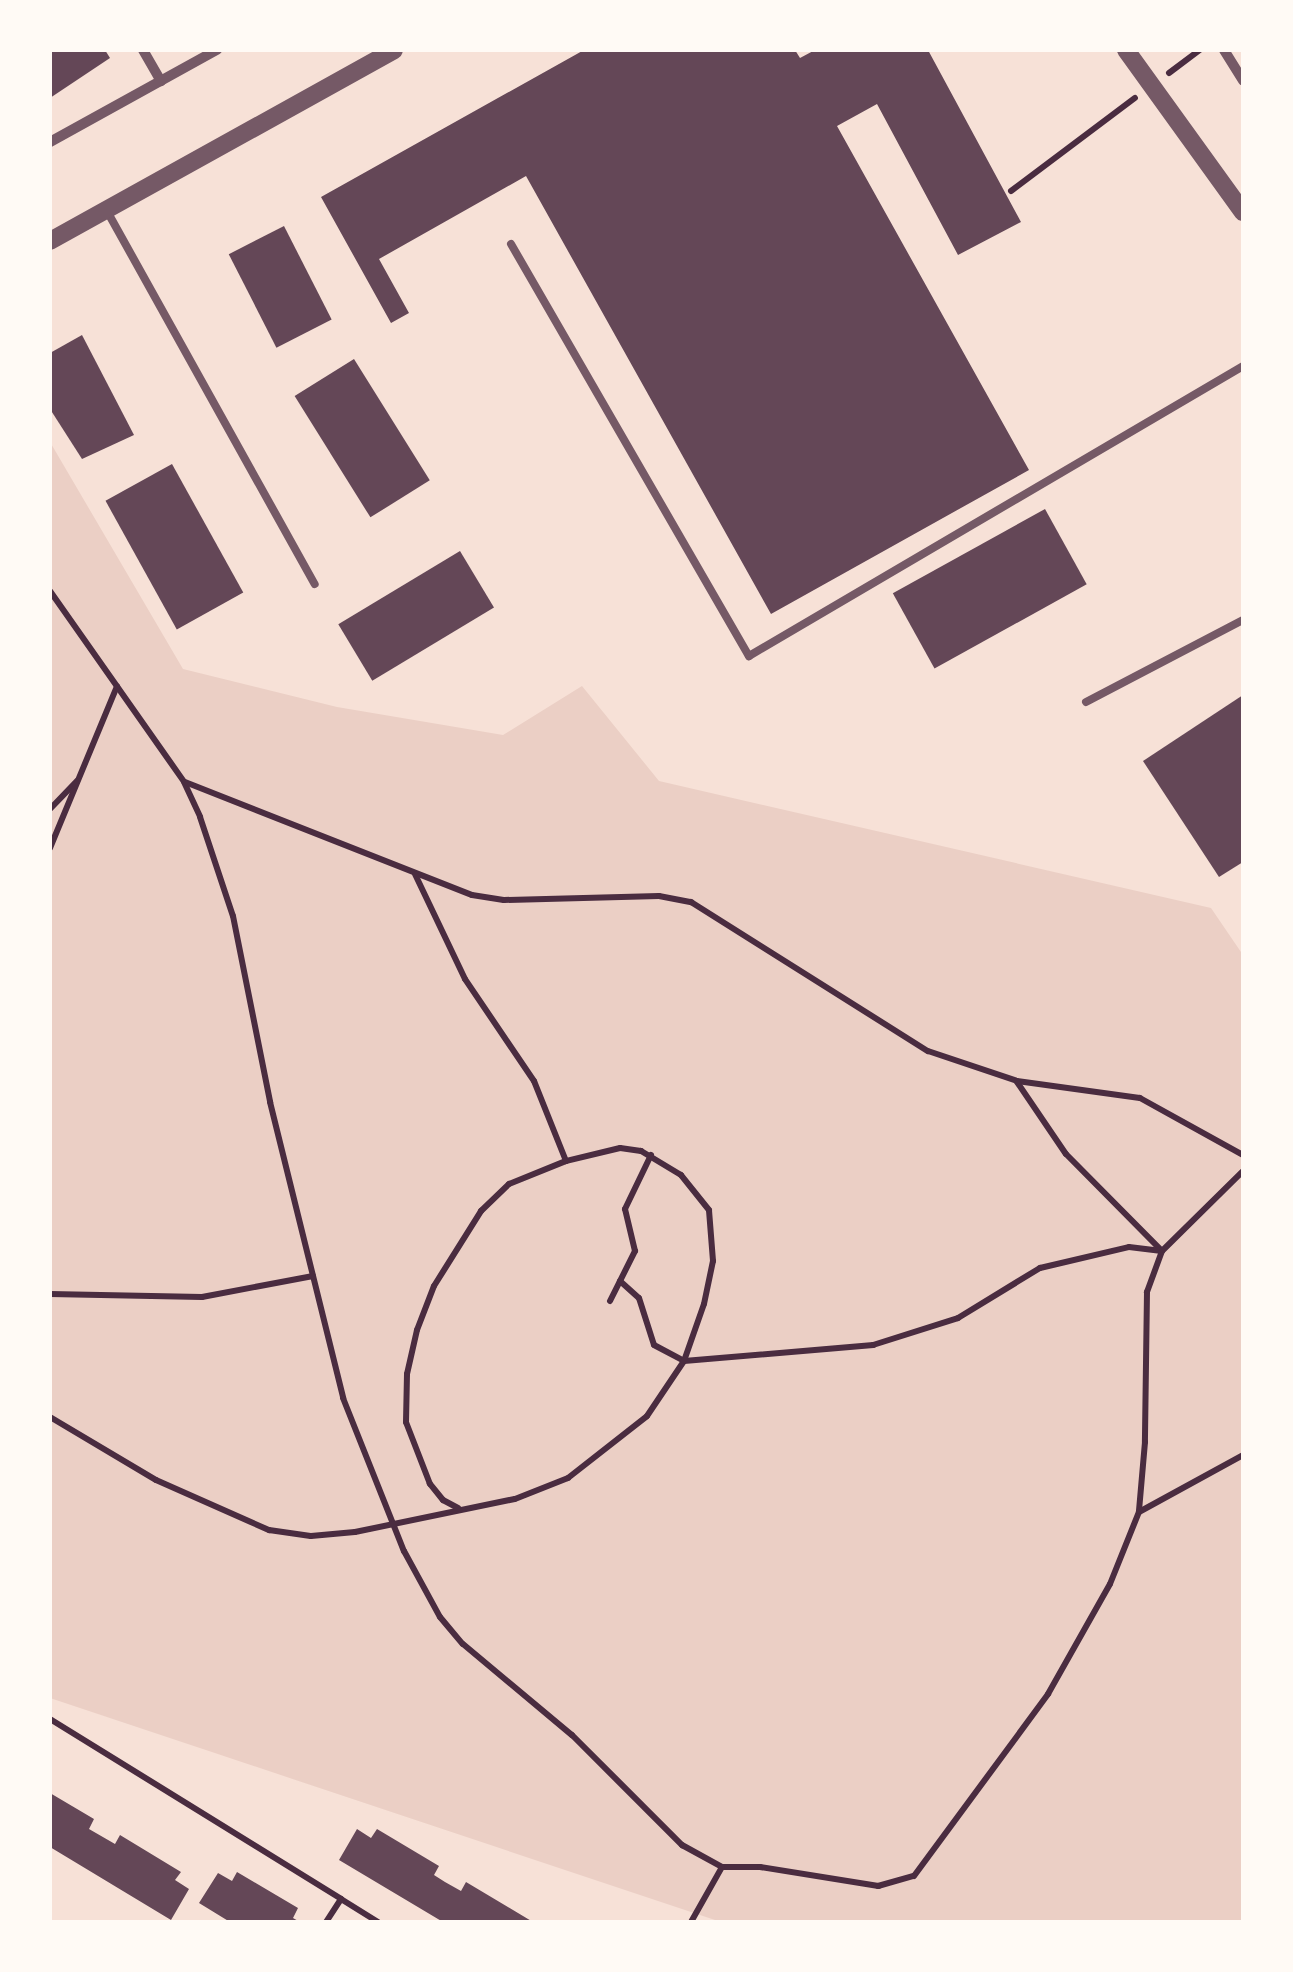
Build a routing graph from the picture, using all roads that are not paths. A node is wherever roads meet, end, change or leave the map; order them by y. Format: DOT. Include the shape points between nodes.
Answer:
graph roads {
  1 [pos="143,50"];
  2 [pos="216,50"];
  3 [pos="394,50"];
  4 [pos="1126,50"];
  5 [pos="1224,50"];
  6 [pos="161,81"];
  7 [pos="1243,81"];
  8 [pos="50,142"];
  9 [pos="107,211"];
  10 [pos="1243,212"];
  11 [pos="50,240"];
  12 [pos="511,244"];
  13 [pos="1243,366"];
  14 [pos="314,584"];
  15 [pos="1243,620"];
  16 [pos="1086,702"];
  1 -- 6 [label="street"];
  2 -- 6 [label="street"];
  3 -- 9 [label="street"];
  4 -- 10 [label="street"];
  5 -- 7 [label="street"];
  6 -- 8 [label="street"];
  9 -- 11 [label="street"];
  9 -- 14 [label="lane"];
  12 -- 13 [label="lane" via="749,656"];
  15 -- 16 [label="lane"];
}
